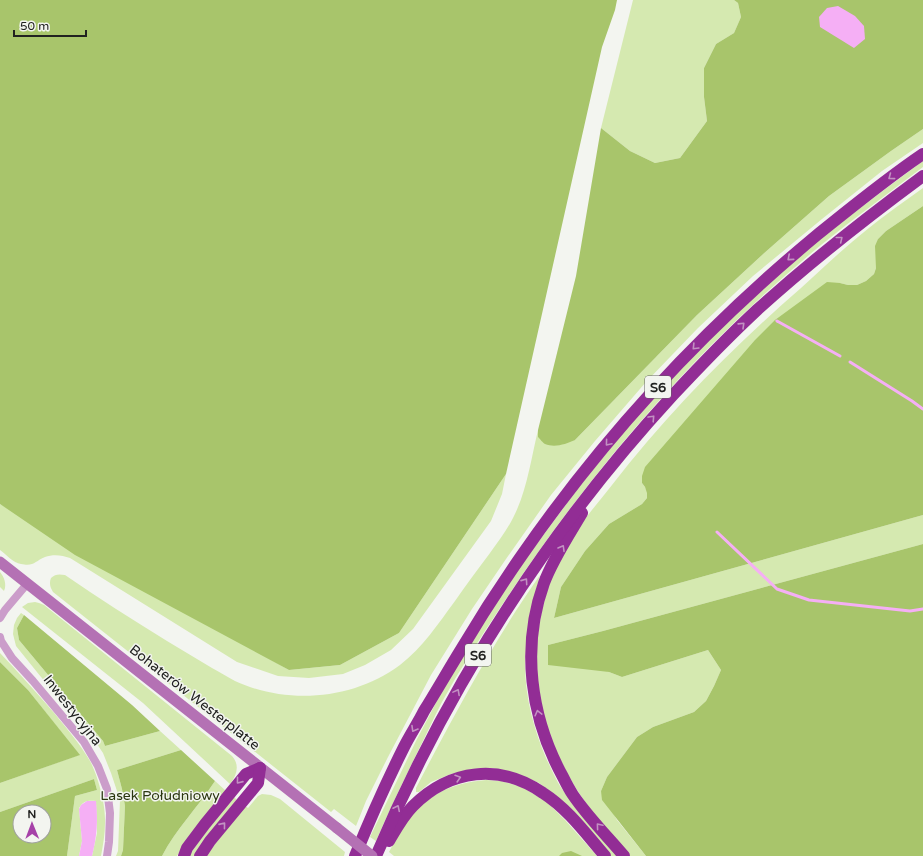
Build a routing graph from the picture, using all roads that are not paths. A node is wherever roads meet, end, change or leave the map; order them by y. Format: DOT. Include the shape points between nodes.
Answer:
graph roads {
  1 [pos="923,154"];
  2 [pos="923,176"];
  3 [pos="608,469"];
  4 [pos="0,562"];
  5 [pos="27,584"];
  6 [pos="0,618"];
  7 [pos="0,636"];
  8 [pos="260,768"];
  9 [pos="107,856"];
  10 [pos="184,856"];
  11 [pos="200,856"];
  12 [pos="355,856"];
  13 [pos="372,856"];
  14 [pos="376,856"];
  15 [pos="380,856"];
  16 [pos="605,856"];
  17 [pos="624,856"];
  1 -- 12 [label="highway, S6, one-way" via="852,207 745,297 695,346 594,458 522,554 448,671 405,744"];
  3 -- 2 [label="highway, S6, one-way" via="708,358 756,310 858,224"];
  14 -- 3 [label="highway, S6, one-way" via="422,755 463,680 508,606 566,523"];
  17 -- 3 [label="highway, one-way" via="573,795 542,731 532,685 532,633 536,606 559,552"];
  4 -- 5 [label="main road, Bohaterów Westerplatte"];
  5 -- 6 [label="street"];
  5 -- 8 [label="main road, Bohaterów Westerplatte"];
  7 -- 9 [label="street, Inwestycyjna" via="12,658 84,742 98,766 107,789 110,813"];
  8 -- 10 [label="highway, one-way" via="246,774 205,824"];
  11 -- 8 [label="highway, one-way" via="258,783"];
  8 -- 13 [label="main road, Bohaterów Westerplatte, bridge"];
  15 -- 16 [label="highway, one-way" via="399,824 424,796 451,780 479,774 515,778 543,792 559,804"];
}
